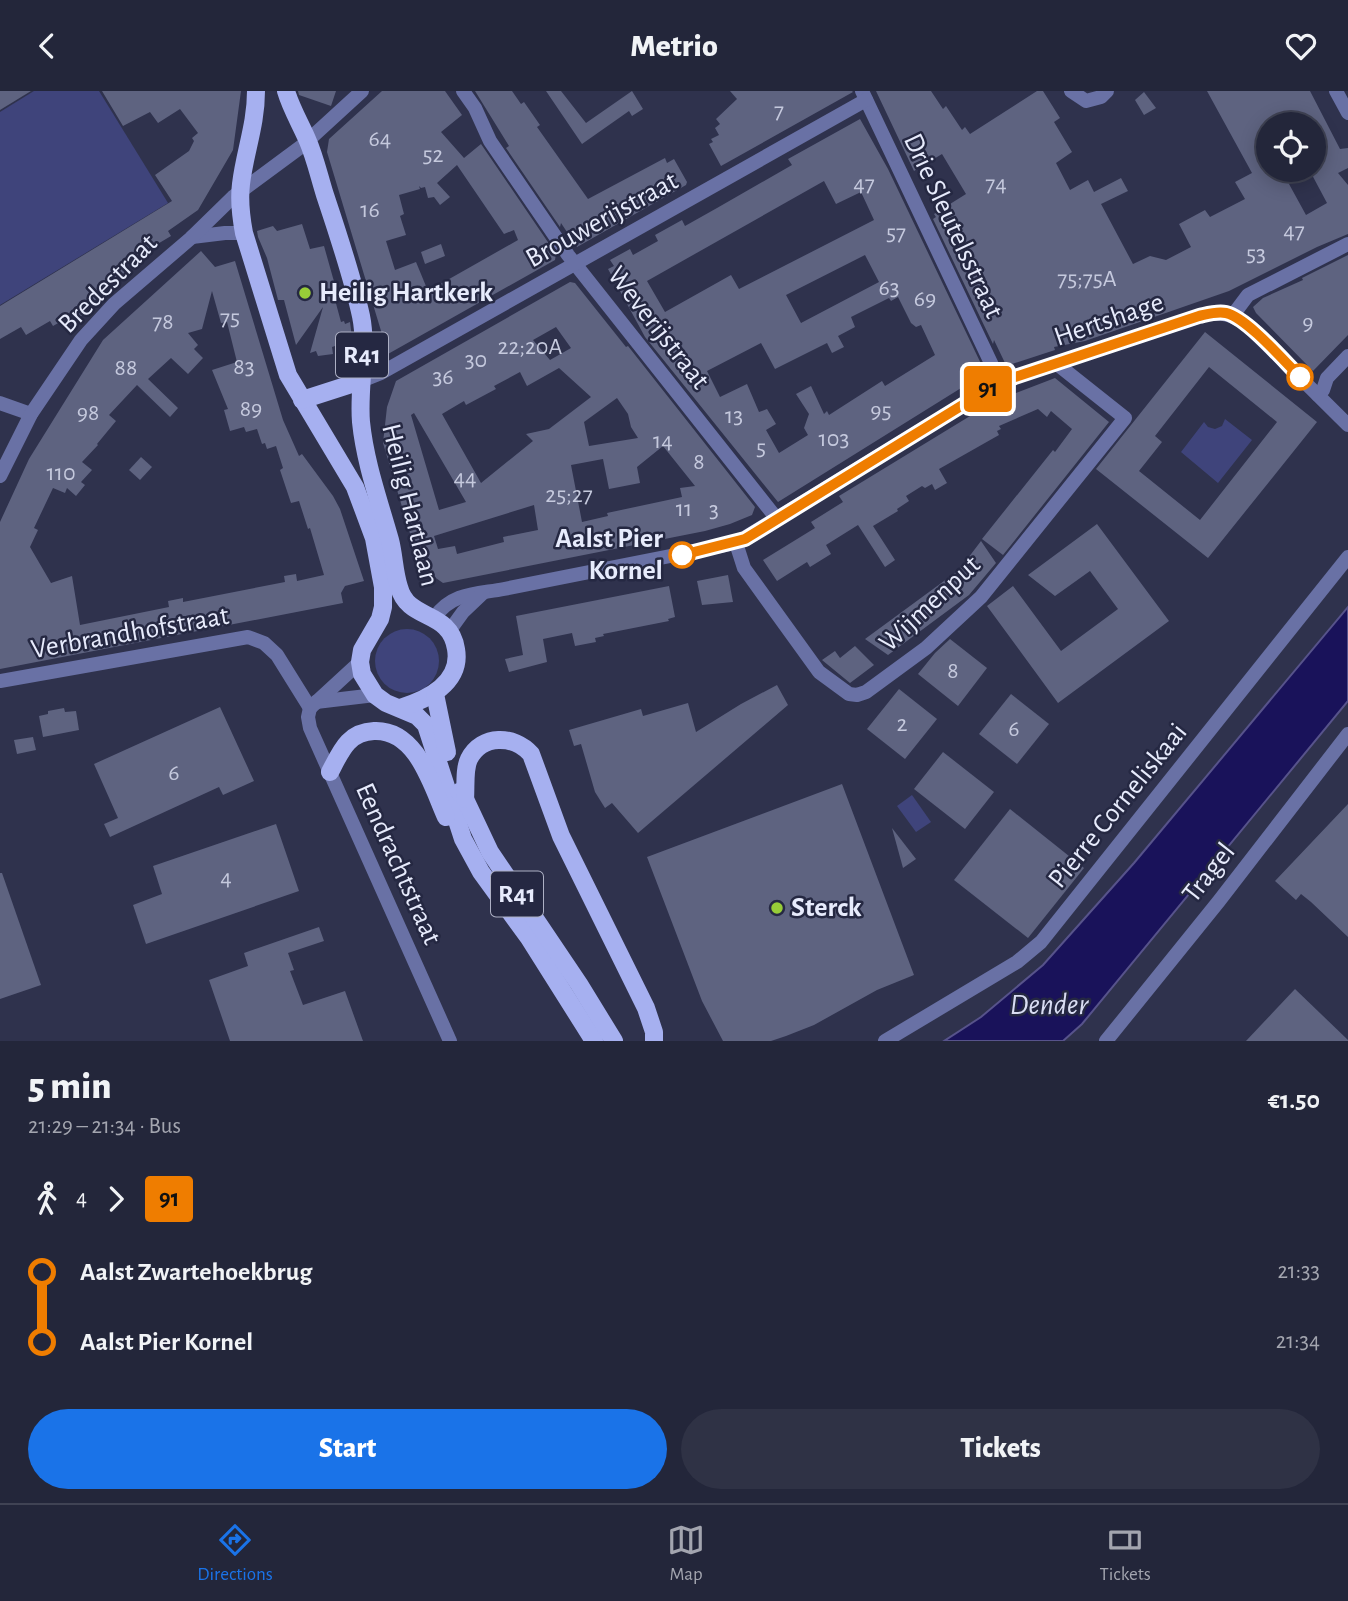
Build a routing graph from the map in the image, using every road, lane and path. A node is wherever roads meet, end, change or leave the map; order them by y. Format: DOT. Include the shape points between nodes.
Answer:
graph roads {
  1 [pos="256,91"];
  2 [pos="286,91"];
  3 [pos="362,91"];
  4 [pos="463,91"];
  5 [pos="1071,91"];
  6 [pos="1107,91"];
  7 [pos="1336,91"];
  8 [pos="864,95"];
  9 [pos="1348,113"];
  10 [pos="308,140"];
  11 [pos="241,191"];
  12 [pos="243,233"];
  13 [pos="191,238"];
  14 [pos="1348,244"];
  15 [pos="575,264"];
  16 [pos="1233,315"];
  17 [pos="1348,356"];
  18 [pos="1057,364"];
  19 [pos="361,381"];
  20 [pos="1000,382"];
  21 [pos="1318,395"];
  22 [pos="302,400"];
  23 [pos="0,403"];
  24 [pos="31,414"];
  25 [pos="1348,425"];
  26 [pos="0,476"];
  27 [pos="777,519"];
  28 [pos="736,543"];
  29 [pos="1348,557"];
  30 [pos="483,593"];
  31 [pos="435,617"];
  32 [pos="450,631"];
  33 [pos="360,662"];
  34 [pos="0,681"];
  35 [pos="435,694"];
  36 [pos="375,695"];
  37 [pos="313,705"];
  38 [pos="400,708"];
  39 [pos="1348,734"];
  40 [pos="330,772"];
  41 [pos="465,799"];
  42 [pos="463,839"];
  43 [pos="572,988"];
  44 [pos="449,1040"];
  45 [pos="594,1041"];
  46 [pos="614,1041"];
  47 [pos="654,1041"];
  48 [pos="885,1041"];
  49 [pos="1106,1041"];
  1 -- 11 [label="main road, Heilig Hartlaan / R41" via="256,117"];
  2 -- 10 [label="main road, Heilig Hartlaan / R41"];
  3 -- 10 [label="street, Bredestraat"];
  4 -- 15 [label="street, Weverijstraat" via="490,141"];
  5 -- 6 [label="street" via="1086,101"];
  7 -- 9 [label="street"];
  8 -- 15 [label="street, Brouwerijstraat"];
  8 -- 20 [label="street, Drie Sleutelsstraat"];
  10 -- 11 [label="street, Bredestraat"];
  10 -- 19 [label="main road, Heilig Hartlaan / R41" via="361,319"];
  11 -- 12 [label="main road, Heilig Hartlaan / R41"];
  11 -- 13 [label="street, Bredestraat"];
  12 -- 13 [label="street, Bredestraat"];
  12 -- 22 [label="main road, Heilig Hartlaan / R41" via="288,375"];
  13 -- 24 [label="street, Bredestraat" via="134,286 81,340"];
  14 -- 16 [label="street" via="1248,295"];
  15 -- 19 [label="street, Brouwerijstraat"];
  15 -- 27 [label="street, Weverijstraat"];
  16 -- 18 [label="street, Hertshage" via="1215,312 1199,316"];
  16 -- 21 [label="street"];
  17 -- 21 [label="street"];
  18 -- 20 [label="street, Hertshage"];
  18 -- 28 [label="street, Wijmenput" via="1125,418 981,597 926,648 860,695 849,694 819,672 744,568"];
  19 -- 22 [label="main road, R41"];
  19 -- 31 [label="main road, Heilig Hartlaan / R41" via="366,453 398,586 407,604"];
  20 -- 27 [label="street, Hertshage"];
  21 -- 25 [label="street"];
  22 -- 33 [label="main road, Heilig Hartlaan / R41" via="355,487 374,538 383,607"];
  23 -- 24 [label="street"];
  24 -- 26 [label="street, Bredestraat"];
  27 -- 28 [label="street"];
  28 -- 30 [label="street"];
  29 -- 48 [label="street, Pierre Corneliskaai" via="1041,943"];
  30 -- 31 [label="street" via="455,599"];
  30 -- 32 [label="street"];
  31 -- 32 [label="main road, Heilig Hartlaan / R41"];
  32 -- 35 [label="main road" via="457,649 455,663"];
  33 -- 36 [label="main road" via="367,686"];
  33 -- 37 [label="street"];
  34 -- 37 [label="street, Verbrandhofstraat" via="248,637 277,655"];
  35 -- 38 [label="main road"];
  35 -- 41 [label="main road, R41" via="443,739"];
  36 -- 37 [label="street"];
  36 -- 38 [label="main road, R41"];
  37 -- 40 [label="street, Eendrachtstraat" via="310,728"];
  38 -- 42 [label="main road, R41" via="426,725"];
  39 -- 49 [label="street, Tragel"];
  40 -- 42 [label="main road" via="356,734 376,731 398,736 411,747 450,826"];
  40 -- 44 [label="street, Eendrachtstraat"];
  41 -- 43 [label="main road, R41" via="490,852"];
  41 -- 47 [label="main road" via="467,762 481,747 494,740 508,740 531,754 571,857 646,1008"];
  42 -- 43 [label="main road, R41" via="529,938"];
  43 -- 45 [label="main road, R41"];
  43 -- 46 [label="main road, R41"];
}
